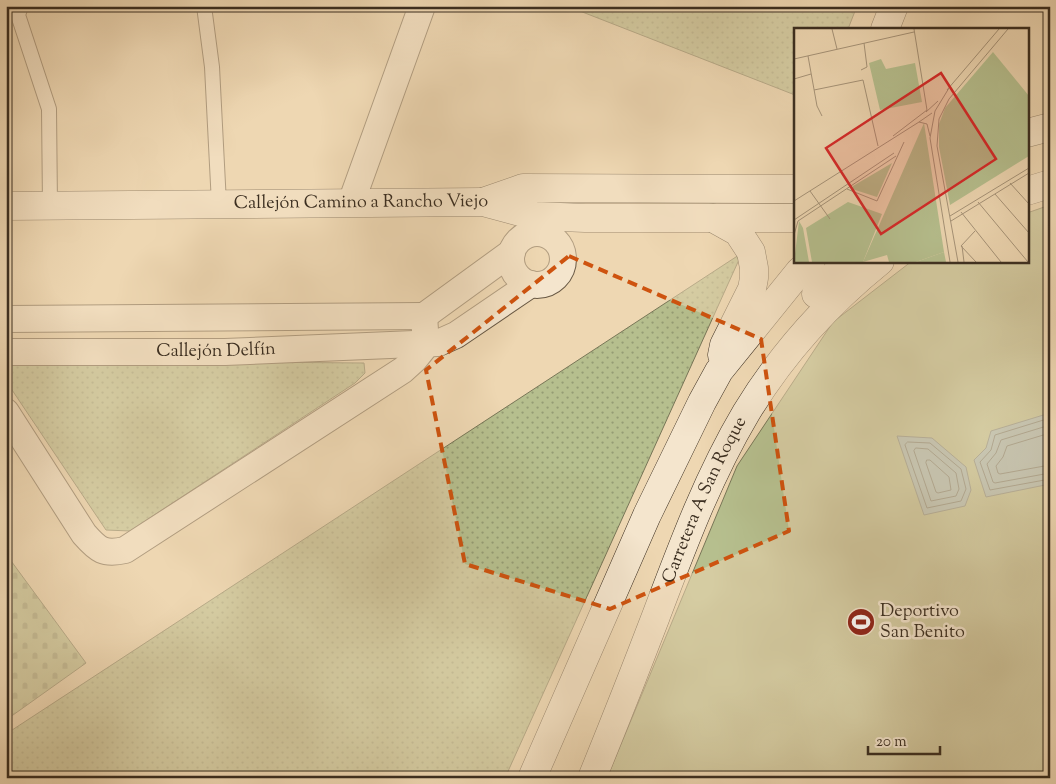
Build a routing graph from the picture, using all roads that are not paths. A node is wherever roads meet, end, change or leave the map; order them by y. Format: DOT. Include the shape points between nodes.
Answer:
graph roads {
  1 [pos="21,6"];
  2 [pos="204,6"];
  3 [pos="422,6"];
  4 [pos="894,6"];
  5 [pos="885,28"];
  6 [pos="1050,184"];
  7 [pos="794,189"];
  8 [pos="1028,191"];
  9 [pos="483,202"];
  10 [pos="351,203"];
  11 [pos="219,204"];
  12 [pos="6,206"];
  13 [pos="50,206"];
  14 [pos="585,218"];
  15 [pos="713,218"];
  16 [pos="794,218"];
  17 [pos="534,225"];
  18 [pos="560,246"];
  19 [pos="512,252"];
  20 [pos="810,262"];
  21 [pos="844,262"];
  22 [pos="879,262"];
  23 [pos="530,284"];
  24 [pos="424,316"];
  25 [pos="6,318"];
  26 [pos="426,345"];
  27 [pos="6,352"];
  28 [pos="719,371"];
  29 [pos="766,384"];
  30 [pos="6,412"];
  31 [pos="532,778"];
  32 [pos="592,778"];
  1 -- 13 [label="lane" via="18,15 49,109"];
  2 -- 11 [label="lane" via="212,67"];
  3 -- 10 [label="street"];
  4 -- 5 [label="main road"];
  6 -- 8 [label="main road"];
  7 -- 9 [label="main road" via="523,188"];
  9 -- 10 [label="main road, Callejón Camino a Rancho Viejo"];
  9 -- 17 [label="main road, Callejón Camino a Rancho Viejo"];
  10 -- 11 [label="main road, Callejón Camino a Rancho Viejo"];
  11 -- 13 [label="main road, Callejón Camino a Rancho Viejo"];
  12 -- 13 [label="main road, Callejón Camino a Rancho Viejo"];
  14 -- 15 [label="main road, Callejón Camino a Rancho Viejo"];
  14 -- 17 [label="main road, Callejón Camino a Rancho Viejo"];
  14 -- 18 [label="street"];
  15 -- 16 [label="main road, Callejón Camino a Rancho Viejo"];
  15 -- 28 [label="main road" via="738,232 751,252 754,273 752,289 724,345"];
  17 -- 18 [label="street"];
  17 -- 19 [label="street"];
  18 -- 23 [label="street" via="563,261 558,275 546,284"];
  19 -- 23 [label="street" via="515,272"];
  19 -- 24 [label="street"];
  20 -- 28 [label="main road"];
  21 -- 29 [label="main road" via="780,336 766,361"];
  22 -- 29 [label="main road, Carretera A San Roque" via="852,283 820,316"];
  23 -- 26 [label="street, Callejón Delfín" via="456,335"];
  24 -- 25 [label="street, Callejón Delfín"];
  24 -- 26 [label="street"];
  26 -- 27 [label="street, Callejón Delfín" via="226,352"];
  26 -- 30 [label="street" via="403,370 136,544 112,553 101,550 84,534"];
  28 -- 31 [label="main road" via="647,516"];
  29 -- 32 [label="main road, Carretera A San Roque" via="725,450"];
}
